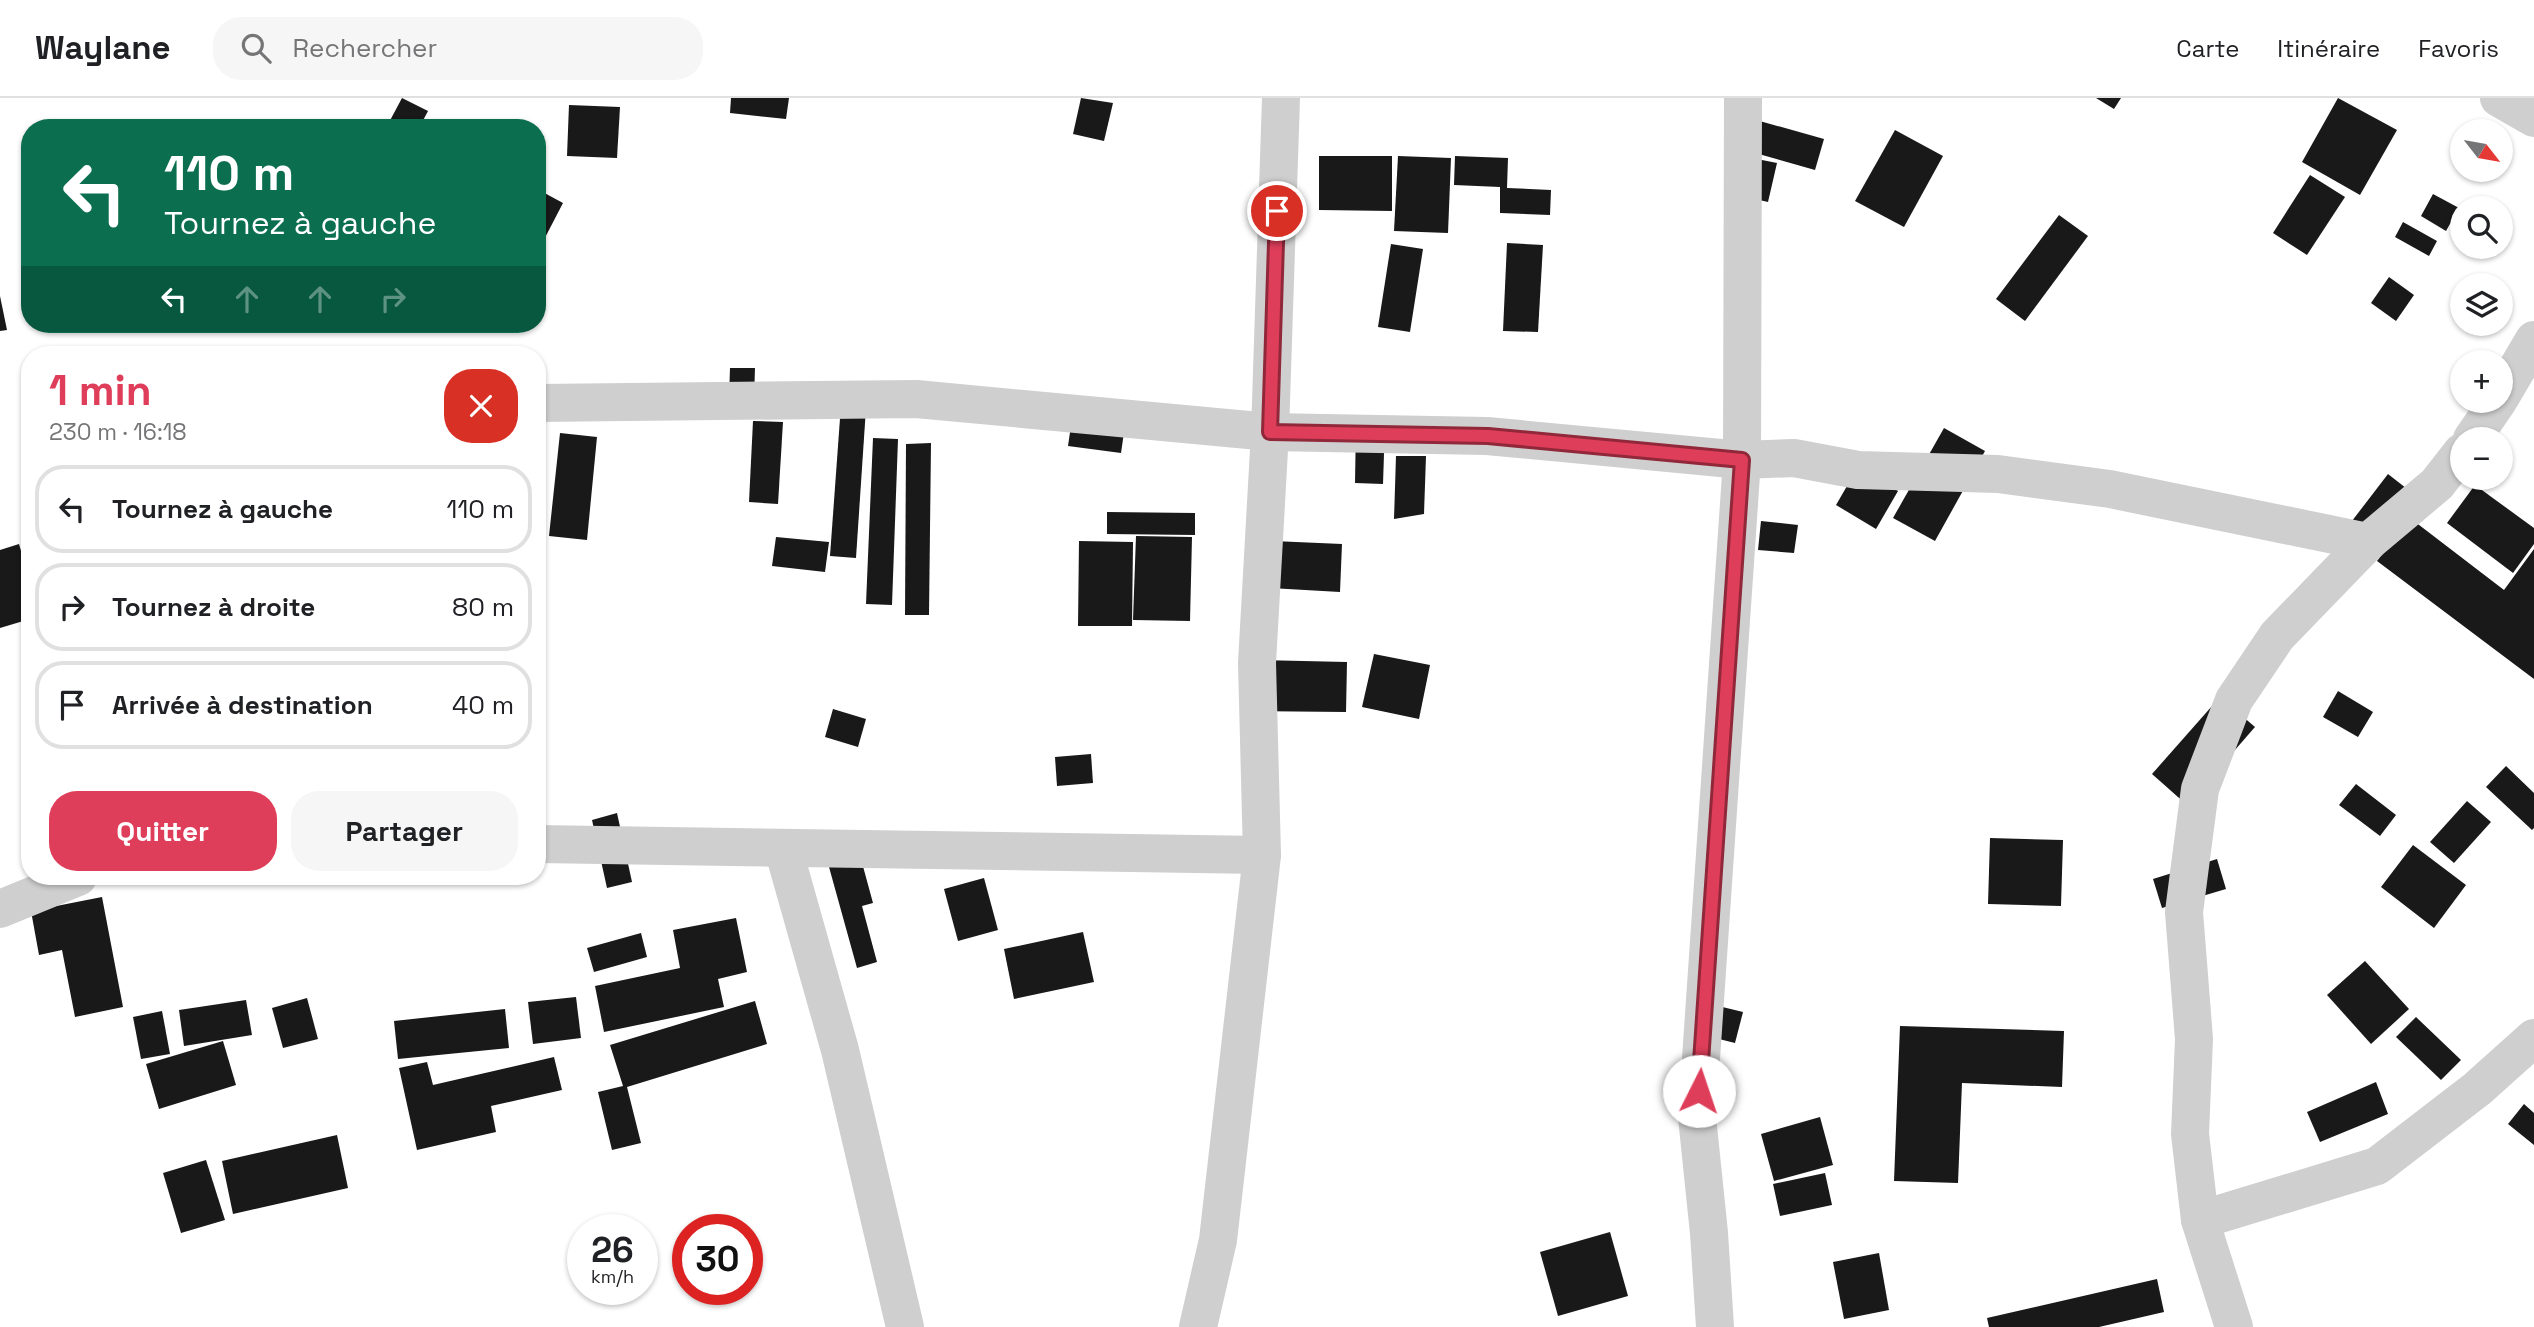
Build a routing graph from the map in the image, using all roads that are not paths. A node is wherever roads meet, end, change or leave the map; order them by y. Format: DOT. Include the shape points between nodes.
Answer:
graph roads {
  1 [pos="1281,98"];
  2 [pos="1743,98"];
  3 [pos="2500,98"];
  4 [pos="2534,118"];
  5 [pos="2534,340"];
  6 [pos="2513,375"];
  7 [pos="546,403"];
  8 [pos="1270,432"];
  9 [pos="1742,460"];
  10 [pos="2450,467"];
  11 [pos="2368,542"];
  12 [pos="546,844"];
  13 [pos="783,848"];
  14 [pos="1262,855"];
  15 [pos="58,885"];
  16 [pos="0,909"];
  17 [pos="2534,1038"];
  18 [pos="2200,1220"];
  19 [pos="905,1327"];
  20 [pos="1198,1327"];
  21 [pos="1715,1327"];
  22 [pos="2234,1327"];
  1 -- 8 [label="street"];
  2 -- 9 [label="street"];
  3 -- 4 [label="street"];
  5 -- 6 [label="street"];
  7 -- 8 [label="street" via="915,399"];
  8 -- 9 [label="street" via="1488,436"];
  8 -- 14 [label="street" via="1256,663"];
  9 -- 11 [label="street" via="1794,458 1858,470 1998,474 2110,489"];
  9 -- 21 [label="street" via="1697,1116"];
  10 -- 11 [label="street" via="2437,484"];
  11 -- 18 [label="street" via="2277,636 2234,700 2200,789 2184,912 2193,1039 2190,1134"];
  12 -- 13 [label="street"];
  13 -- 14 [label="street"];
  13 -- 19 [label="street" via="840,1050"];
  14 -- 20 [label="street" via="1218,1240"];
  15 -- 16 [label="street"];
  17 -- 18 [label="street" via="2477,1089 2377,1166"];
  18 -- 22 [label="street"];
}
